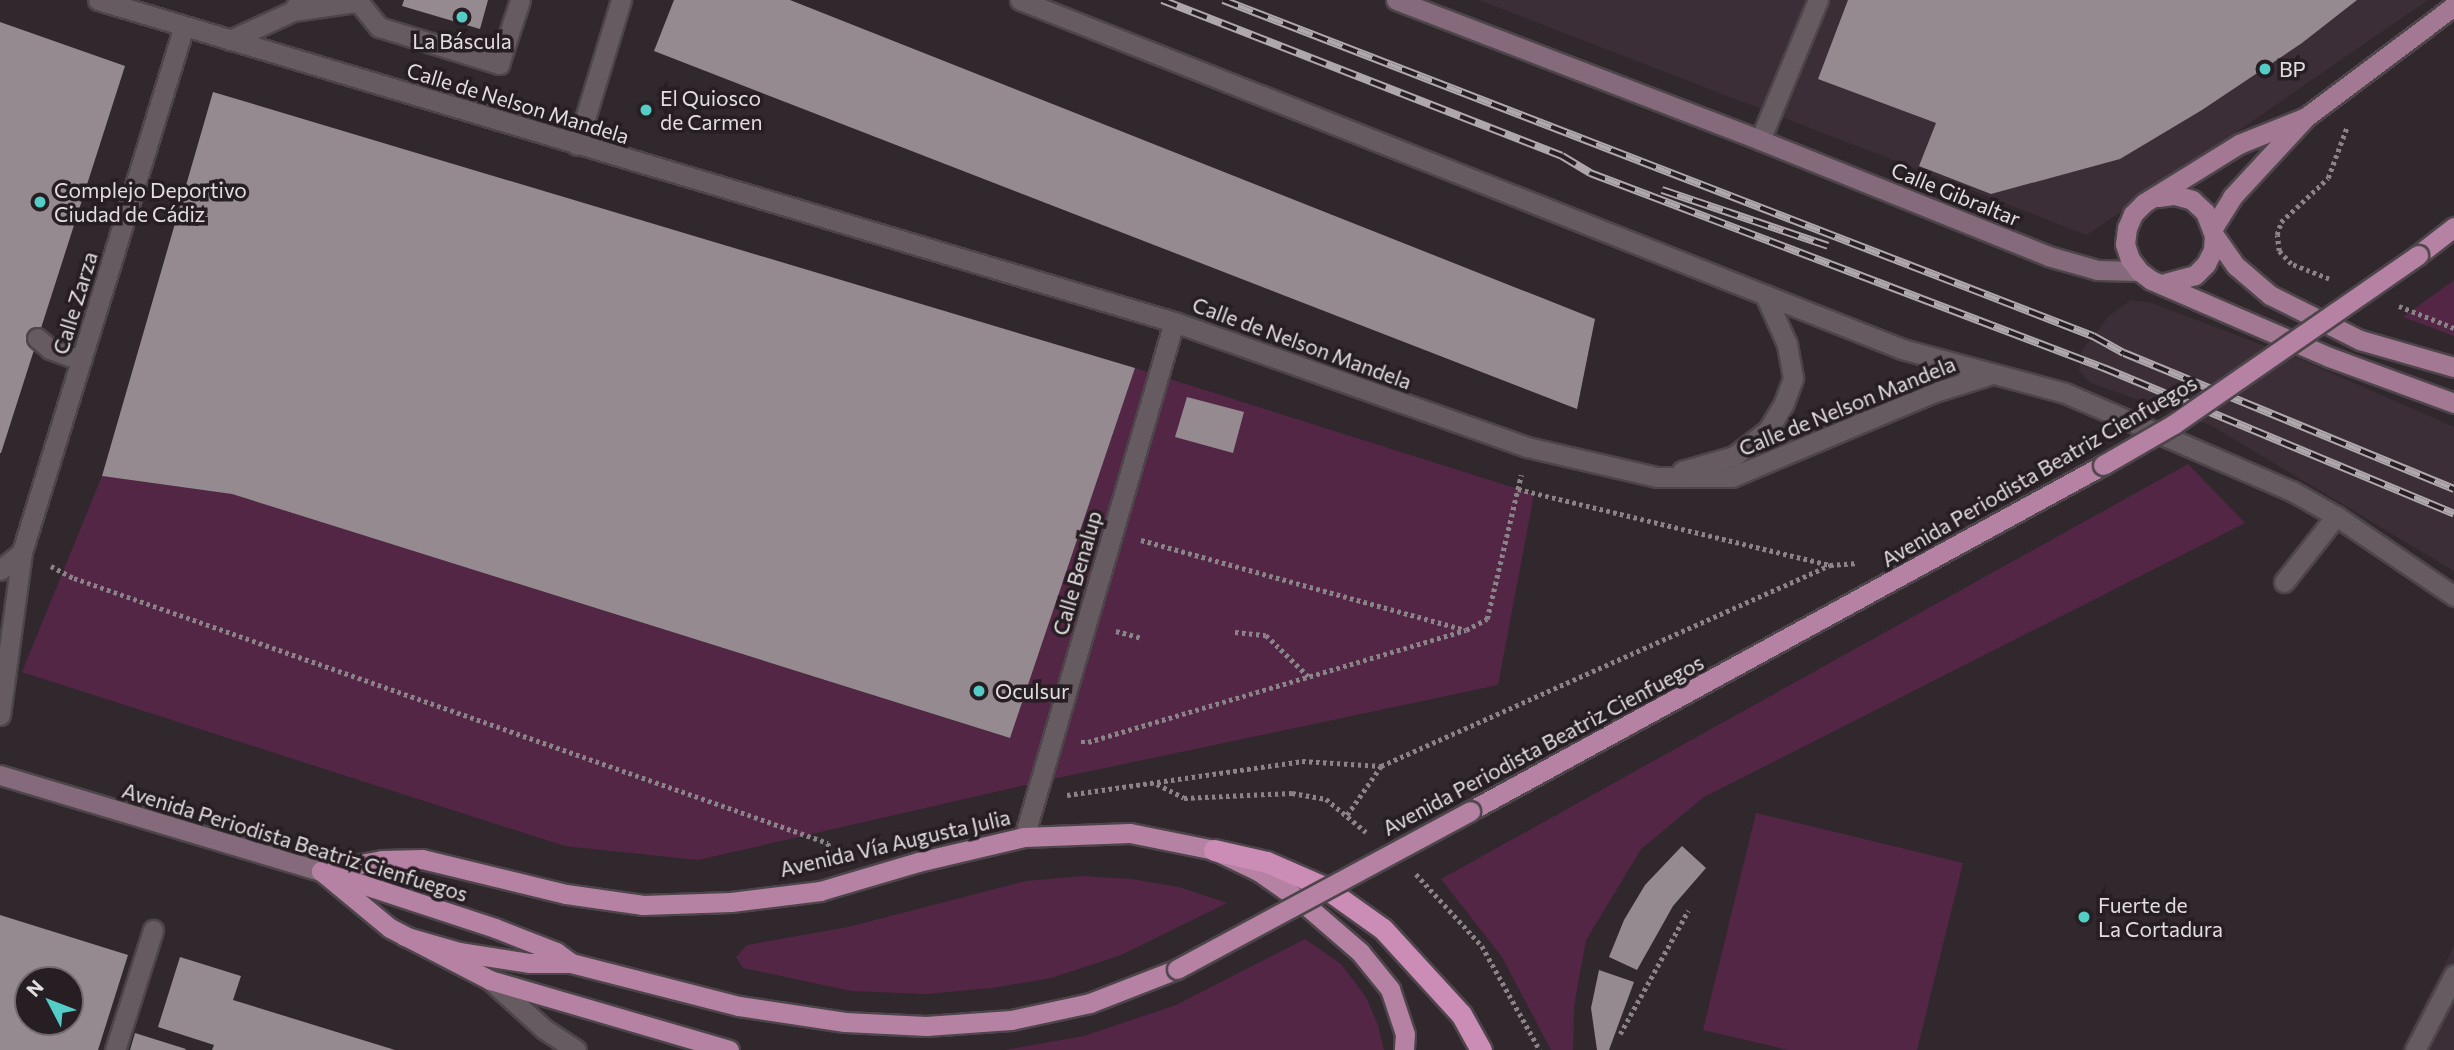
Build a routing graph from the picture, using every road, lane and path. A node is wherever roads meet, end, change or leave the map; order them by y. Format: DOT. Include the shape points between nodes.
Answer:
graph roads {
  1 [pos="98,0"];
  2 [pos="520,0"];
  3 [pos="621,0"];
  4 [pos="1020,0"];
  5 [pos="1396,0"];
  6 [pos="1818,0"];
  7 [pos="357,1"];
  8 [pos="296,6"];
  9 [pos="2454,6"];
  10 [pos="184,26"];
  11 [pos="230,40"];
  12 [pos="2306,117"];
  13 [pos="2353,122"];
  14 [pos="1760,140"];
  15 [pos="577,145"];
  16 [pos="2158,197"];
  17 [pos="2454,227"];
  18 [pos="2213,231"];
  19 [pos="2139,271"];
  20 [pos="2166,284"];
  21 [pos="2341,284"];
  22 [pos="1765,295"];
  23 [pos="2391,303"];
  24 [pos="1174,322"];
  25 [pos="2454,328"];
  26 [pos="37,338"];
  27 [pos="81,360"];
  28 [pos="2454,367"];
  29 [pos="1989,375"];
  30 [pos="2454,403"];
  31 [pos="1657,477"];
  32 [pos="2336,516"];
  33 [pos="1113,532"];
  34 [pos="22,552"];
  35 [pos="1871,562"];
  36 [pos="1830,565"];
  37 [pos="0,570"];
  38 [pos="2284,582"];
  39 [pos="2454,596"];
  40 [pos="1466,630"];
  41 [pos="1235,632"];
  42 [pos="4,649"];
  43 [pos="1308,677"];
  44 [pos="0,715"];
  45 [pos="1053,739"];
  46 [pos="1381,766"];
  47 [pos="0,775"];
  48 [pos="1035,799"];
  49 [pos="1347,815"];
  50 [pos="1024,837"];
  51 [pos="1214,850"];
  52 [pos="321,871"];
  53 [pos="839,886"];
  54 [pos="1688,911"];
  55 [pos="153,930"];
  56 [pos="404,936"];
  57 [pos="571,963"];
  58 [pos="2454,975"];
  59 [pos="490,980"];
  60 [pos="1620,1034"];
  61 [pos="115,1050"];
  62 [pos="576,1050"];
  63 [pos="729,1050"];
  64 [pos="1404,1050"];
  65 [pos="1481,1050"];
  66 [pos="2415,1050"];
  1 -- 10 [label="street, Calle de Nelson Mandela"];
  2 -- 7 [label="street" via="499,64 379,27"];
  3 -- 15 [label="street"];
  4 -- 22 [label="street"];
  5 -- 14 [label="main road, Calle Gibraltar"];
  6 -- 14 [label="street"];
  7 -- 8 [label="street"];
  8 -- 11 [label="street"];
  9 -- 12 [label="main road"];
  10 -- 11 [label="street, Calle de Nelson Mandela"];
  10 -- 27 [label="street, Calle Zarza"];
  11 -- 15 [label="street, Calle de Nelson Mandela"];
  12 -- 16 [label="main road" via="2239,144 2194,169"];
  12 -- 18 [label="main road" via="2232,197"];
  13 -- 21 [label="path" via="2344,130 2328,178 2281,222 2277,236 2278,251 2291,264"];
  14 -- 19 [label="main road, Calle Gibraltar" via="2048,256 2097,270"];
  15 -- 24 [label="street, Calle de Nelson Mandela"];
  16 -- 18 [label="main road" via="2192,200 2205,212"];
  16 -- 19 [label="main road" via="2138,209 2127,228 2125,244"];
  17 -- 57 [label="highway, Avenida Periodista Beatriz Cienfuegos, bridge" via="2174,424 1177,969 1090,1003 1011,1020 926,1026 845,1022 739,1006"];
  18 -- 20 [label="main road" via="2213,250 2206,264 2195,275"];
  18 -- 28 [label="main road" via="2236,266 2270,295 2360,340"];
  19 -- 20 [label="main road"];
  20 -- 30 [label="main road" via="2329,357"];
  22 -- 29 [label="street" via="1902,349"];
  22 -- 31 [label="street" via="1787,344 1793,378 1768,430 1734,456"];
  23 -- 25 [label="path"];
  24 -- 31 [label="street, Calle de Nelson Mandela" via="1527,447"];
  24 -- 33 [label="street, Calle Benalup"];
  26 -- 27 [label="street" via="50,349"];
  27 -- 34 [label="street, Calle Zarza"];
  29 -- 31 [label="street, Calle de Nelson Mandela" via="1932,393 1732,477"];
  29 -- 32 [label="street, Calle de Nelson Mandela" via="2065,393 2292,491"];
  32 -- 38 [label="street"];
  32 -- 39 [label="street, Calle de Nelson Mandela"];
  33 -- 40 [label="path"];
  33 -- 45 [label="street, Calle Benalup"];
  34 -- 37 [label="street"];
  34 -- 42 [label="street, Calle Zarza"];
  34 -- 53 [label="path" via="74,578 828,843"];
  35 -- 36 [label="path"];
  36 -- 40 [label="path" via="1518,489 1487,619"];
  36 -- 46 [label="path"];
  40 -- 43 [label="path"];
  41 -- 43 [label="path" via="1266,635"];
  42 -- 44 [label="street, Calle Zarza"];
  43 -- 45 [label="path" via="1088,742"];
  45 -- 48 [label="street, Calle Benalup"];
  46 -- 48 [label="path" via="1301,761"];
  46 -- 49 [label="path"];
  47 -- 52 [label="main road, Avenida Periodista Beatriz Cienfuegos"];
  48 -- 50 [label="street, Calle Benalup"];
  50 -- 51 [label="highway, Avenida Vía Augusta Julia" via="1130,833"];
  50 -- 53 [label="highway, Avenida Vía Augusta Julia"];
  51 -- 64 [label="highway" via="1280,886 1360,952 1390,989 1405,1034"];
  51 -- 65 [label="highway, Avenida Vía Augusta Julia" via="1267,862 1324,887 1383,929 1461,1014"];
  52 -- 53 [label="highway, Avenida Vía Augusta Julia" via="382,860 422,859 566,894 643,905 731,902"];
  52 -- 56 [label="highway" via="366,911"];
  52 -- 57 [label="highway, Avenida Periodista Beatriz Cienfuegos" via="495,928 556,952"];
  54 -- 60 [label="path"];
  55 -- 61 [label="street"];
  56 -- 57 [label="highway, Avenida Periodista Beatriz Cienfuegos" via="530,963"];
  56 -- 59 [label="highway"];
  58 -- 66 [label="street"];
  59 -- 62 [label="street" via="544,1029"];
  59 -- 63 [label="highway"];
}
